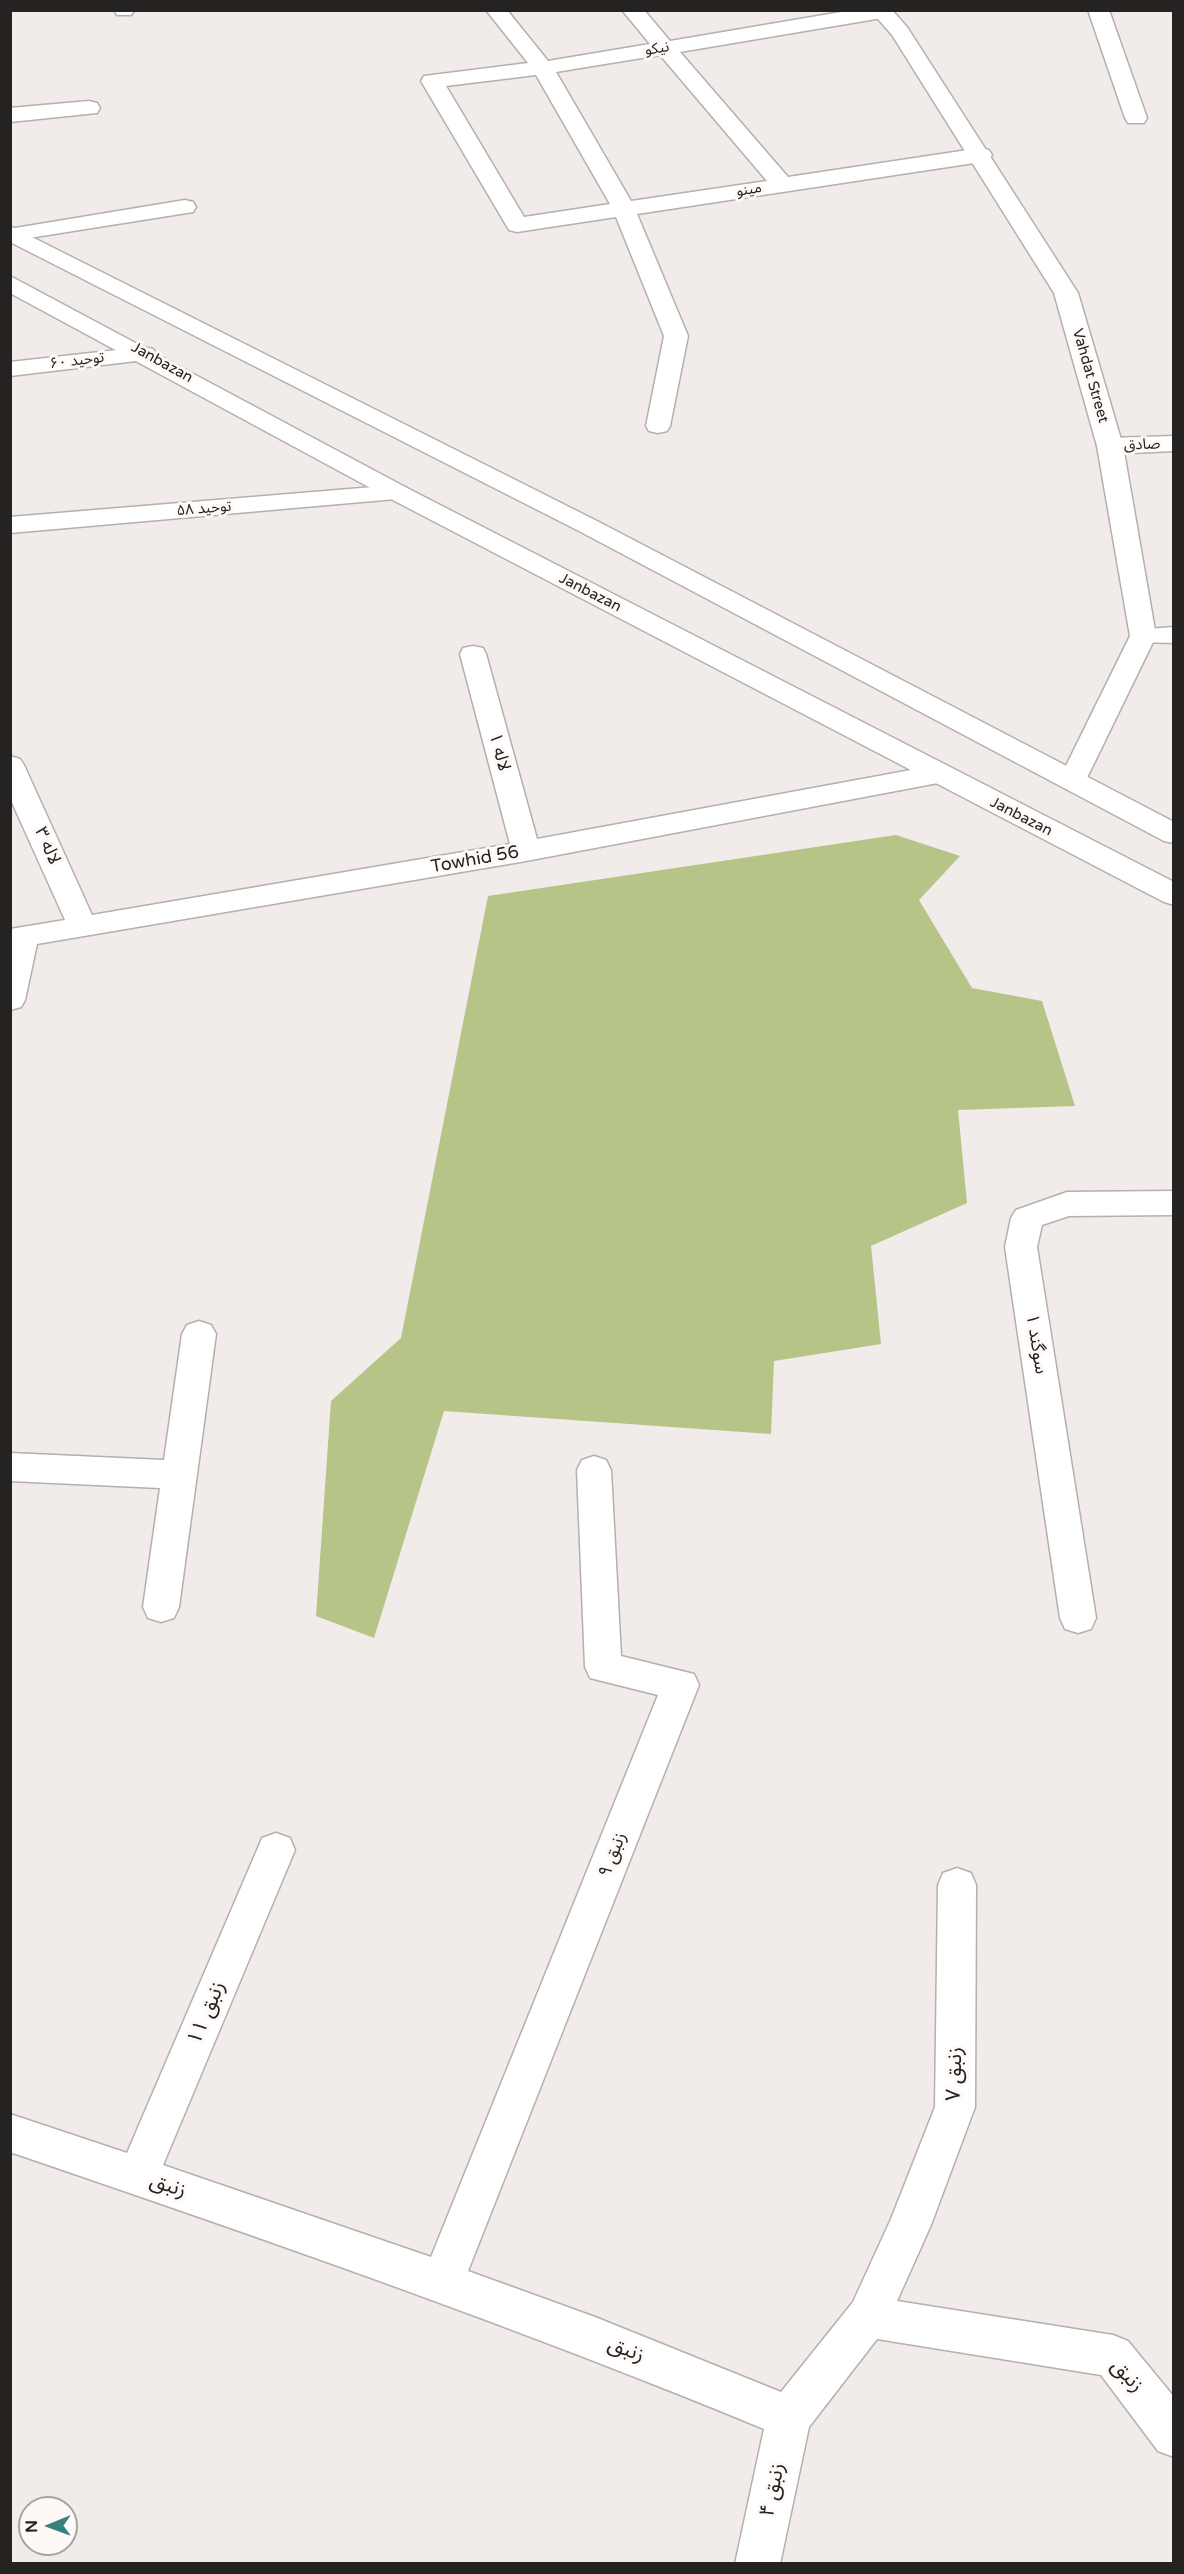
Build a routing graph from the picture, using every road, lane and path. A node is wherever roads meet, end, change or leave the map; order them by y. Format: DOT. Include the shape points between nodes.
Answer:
graph roads {
  1 [pos="496,10"];
  2 [pos="632,10"];
  3 [pos="1098,10"];
  4 [pos="881,11"];
  5 [pos="665,47"];
  6 [pos="543,68"];
  7 [pos="89,108"];
  8 [pos="10,116"];
  9 [pos="1136,118"];
  10 [pos="981,155"];
  11 [pos="783,185"];
  12 [pos="184,207"];
  13 [pos="624,209"];
  14 [pos="517,225"];
  15 [pos="13,234"];
  16 [pos="10,283"];
  17 [pos="144,354"];
  18 [pos="10,369"];
  19 [pos="658,426"];
  20 [pos="1173,443"];
  21 [pos="1110,446"];
  22 [pos="398,493"];
  23 [pos="10,525"];
  24 [pos="1173,635"];
  25 [pos="1143,636"];
  26 [pos="473,654"];
  27 [pos="10,765"];
  28 [pos="938,774"];
  29 [pos="1073,780"];
  30 [pos="1173,834"];
  31 [pos="526,851"];
  32 [pos="1173,895"];
  33 [pos="83,927"];
  34 [pos="17,938"];
  35 [pos="10,1000"];
  36 [pos="1173,1203"];
  37 [pos="199,1334"];
  38 [pos="10,1467"];
  39 [pos="594,1470"];
  40 [pos="179,1474"];
  41 [pos="161,1606"];
  42 [pos="1078,1618"];
  43 [pos="276,1850"];
  44 [pos="957,1885"];
  45 [pos="10,2133"];
  46 [pos="138,2176"];
  47 [pos="442,2282"];
  48 [pos="868,2317"];
  49 [pos="789,2417"];
  50 [pos="1173,2435"];
  51 [pos="757,2564"];
  1 -- 6 [label="main road"];
  2 -- 5 [label="main road"];
  3 -- 9 [label="main road"];
  4 -- 5 [label="main road, نیکو"];
  4 -- 10 [label="main road, Vahdat Street" via="900,31"];
  5 -- 6 [label="main road, نیکو"];
  5 -- 11 [label="main road"];
  6 -- 13 [label="main road"];
  6 -- 14 [label="main road, نیکو" via="432,81"];
  7 -- 8 [label="main road"];
  10 -- 11 [label="main road, مینو"];
  10 -- 21 [label="main road, Vahdat Street" via="1066,293"];
  11 -- 13 [label="main road, مینو"];
  12 -- 15 [label="main road"];
  13 -- 14 [label="main road, مینو"];
  13 -- 19 [label="main road" via="676,336"];
  15 -- 29 [label="main road"];
  16 -- 17 [label="main road, Janbazan"];
  17 -- 18 [label="main road, توحید ۶۰"];
  17 -- 22 [label="main road, Janbazan"];
  20 -- 21 [label="main road, صادق"];
  21 -- 25 [label="main road, Vahdat Street"];
  22 -- 23 [label="main road, توحید ۵۸"];
  22 -- 28 [label="main road, Janbazan"];
  24 -- 25 [label="main road"];
  25 -- 29 [label="main road"];
  26 -- 31 [label="main road, لاله ۱"];
  27 -- 33 [label="main road, لاله ۳"];
  28 -- 31 [label="main road, Towhid 56"];
  28 -- 32 [label="main road, Janbazan"];
  29 -- 30 [label="main road"];
  31 -- 33 [label="main road, Towhid 56"];
  33 -- 34 [label="main road, Towhid 56"];
  34 -- 35 [label="main road"];
  36 -- 42 [label="main road, سوگند ۱" via="1067,1204 1027,1218 1021,1247"];
  37 -- 40 [label="main road"];
  38 -- 40 [label="main road"];
  39 -- 47 [label="main road, زنبق ۹" via="603,1667 681,1685"];
  40 -- 41 [label="main road"];
  43 -- 46 [label="main road, زنبق ۱۱"];
  44 -- 48 [label="main road, زنبق ۷" via="955,2108 910,2225"];
  45 -- 46 [label="main road, زنبق"];
  46 -- 47 [label="main road, زنبق"];
  47 -- 49 [label="main road, زنبق" via="595,2338"];
  48 -- 49 [label="main road"];
  48 -- 50 [label="main road, زنبق" via="1113,2356"];
  49 -- 51 [label="main road, زنبق ۴"];
}
